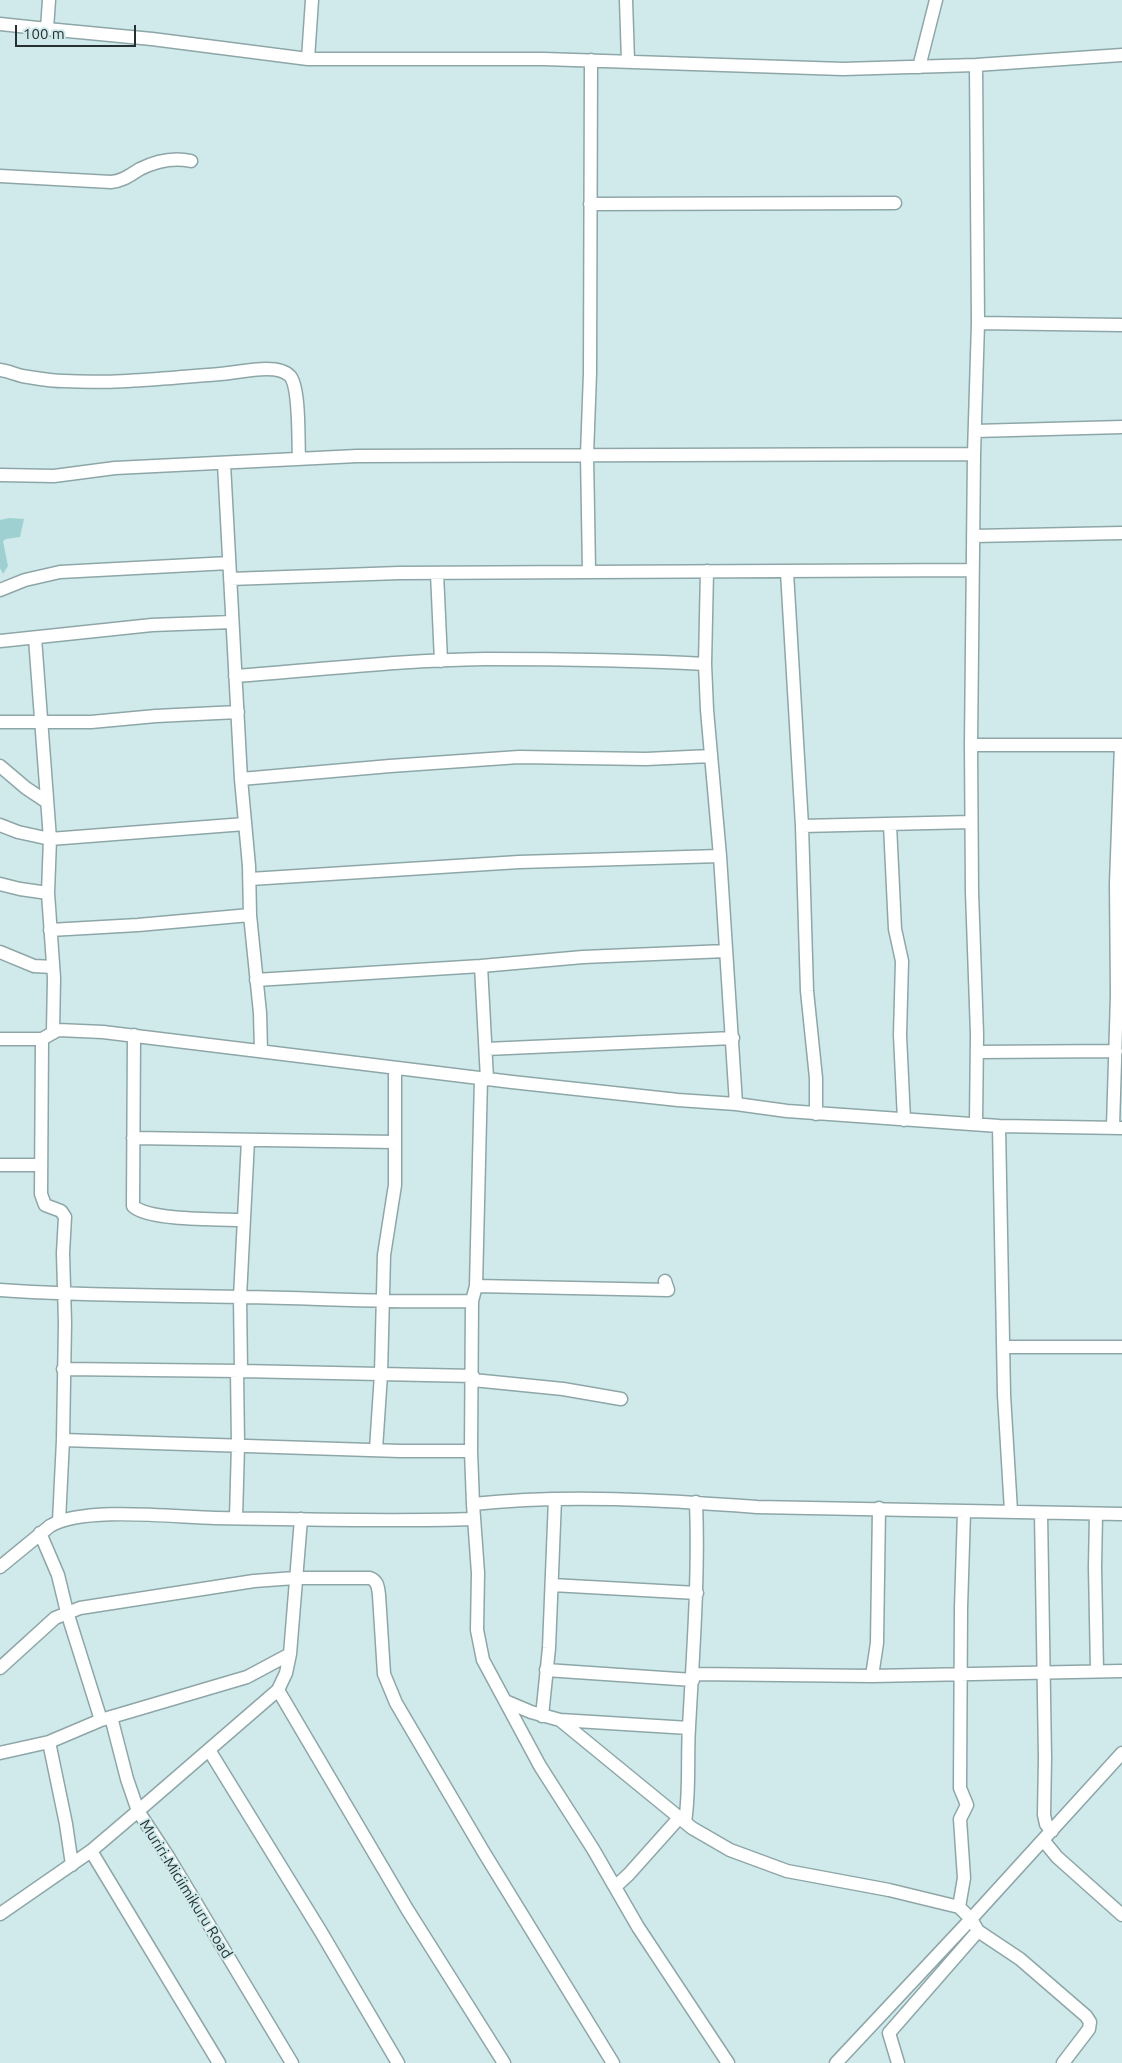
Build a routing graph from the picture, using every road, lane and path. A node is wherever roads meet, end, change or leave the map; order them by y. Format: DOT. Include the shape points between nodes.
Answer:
graph roads {
  1 [pos="48,0"];
  2 [pos="312,0"];
  3 [pos="626,0"];
  4 [pos="936,0"];
  5 [pos="0,24"];
  6 [pos="47,29"];
  7 [pos="1122,55"];
  8 [pos="308,59"];
  9 [pos="591,60"];
  10 [pos="628,61"];
  11 [pos="976,64"];
  12 [pos="919,67"];
  13 [pos="191,161"];
  14 [pos="0,176"];
  15 [pos="895,203"];
  16 [pos="590,204"];
  17 [pos="978,323"];
  18 [pos="1122,325"];
  19 [pos="0,370"];
  20 [pos="1122,428"];
  21 [pos="975,431"];
  22 [pos="974,454"];
  23 [pos="588,455"];
  24 [pos="299,458"];
  25 [pos="224,464"];
  26 [pos="0,475"];
  27 [pos="1122,532"];
  28 [pos="973,536"];
  29 [pos="229,563"];
  30 [pos="972,570"];
  31 [pos="589,571"];
  32 [pos="707,571"];
  33 [pos="787,572"];
  34 [pos="437,573"];
  35 [pos="230,579"];
  36 [pos="0,590"];
  37 [pos="232,622"];
  38 [pos="35,638"];
  39 [pos="0,641"];
  40 [pos="441,661"];
  41 [pos="705,664"];
  42 [pos="235,676"];
  43 [pos="238,712"];
  44 [pos="0,722"];
  45 [pos="40,722"];
  46 [pos="971,745"];
  47 [pos="1121,745"];
  48 [pos="711,756"];
  49 [pos="0,766"];
  50 [pos="240,780"];
  51 [pos="47,802"];
  52 [pos="971,822"];
  53 [pos="245,824"];
  54 [pos="890,824"];
  55 [pos="0,825"];
  56 [pos="802,826"];
  57 [pos="50,839"];
  58 [pos="720,856"];
  59 [pos="250,879"];
  60 [pos="0,884"];
  61 [pos="48,893"];
  62 [pos="250,915"];
  63 [pos="50,930"];
  64 [pos="726,951"];
  65 [pos="0,952"];
  66 [pos="481,966"];
  67 [pos="53,967"];
  68 [pos="256,980"];
  69 [pos="53,1031"];
  70 [pos="134,1035"];
  71 [pos="733,1038"];
  72 [pos="0,1039"];
  73 [pos="42,1039"];
  74 [pos="486,1049"];
  75 [pos="261,1051"];
  76 [pos="1116,1051"];
  77 [pos="977,1052"];
  78 [pos="395,1068"];
  79 [pos="484,1079"];
  80 [pos="736,1104"];
  81 [pos="816,1114"];
  82 [pos="904,1120"];
  83 [pos="976,1123"];
  84 [pos="999,1126"];
  85 [pos="1118,1128"];
  86 [pos="134,1138"];
  87 [pos="248,1140"];
  88 [pos="395,1142"];
  89 [pos="0,1165"];
  90 [pos="41,1165"];
  91 [pos="243,1220"];
  92 [pos="666,1280"];
  93 [pos="476,1286"];
  94 [pos="0,1290"];
  95 [pos="64,1294"];
  96 [pos="240,1297"];
  97 [pos="382,1301"];
  98 [pos="472,1301"];
  99 [pos="1122,1347"];
  100 [pos="1004,1348"];
  101 [pos="63,1370"];
  102 [pos="239,1371"];
  103 [pos="380,1374"];
  104 [pos="473,1378"];
  105 [pos="621,1399"];
  106 [pos="63,1440"];
  107 [pos="238,1445"];
  108 [pos="376,1449"];
  109 [pos="471,1451"];
  110 [pos="555,1499"];
  111 [pos="696,1502"];
  112 [pos="473,1504"];
  113 [pos="879,1508"];
  114 [pos="1011,1511"];
  115 [pos="964,1512"];
  116 [pos="1041,1513"];
  117 [pos="1096,1514"];
  118 [pos="1122,1514"];
  119 [pos="236,1518"];
  120 [pos="301,1519"];
  121 [pos="473,1519"];
  122 [pos="59,1521"];
  123 [pos="40,1533"];
  124 [pos="0,1567"];
  125 [pos="295,1578"];
  126 [pos="552,1585"];
  127 [pos="696,1593"];
  128 [pos="68,1612"];
  129 [pos="290,1654"];
  130 [pos="0,1668"];
  131 [pos="546,1670"];
  132 [pos="1097,1671"];
  133 [pos="1122,1671"];
  134 [pos="1043,1672"];
  135 [pos="961,1673"];
  136 [pos="872,1676"];
  137 [pos="693,1677"];
  138 [pos="278,1690"];
  139 [pos="505,1701"];
  140 [pos="542,1716"];
  141 [pos="106,1718"];
  142 [pos="560,1720"];
  143 [pos="689,1728"];
  144 [pos="49,1742"];
  145 [pos="209,1750"];
  146 [pos="0,1753"];
  147 [pos="1122,1753"];
  148 [pos="138,1811"];
  149 [pos="682,1820"];
  150 [pos="1048,1835"];
  151 [pos="91,1851"];
  152 [pos="72,1865"];
  153 [pos="615,1887"];
  154 [pos="959,1907"];
  155 [pos="0,1914"];
  156 [pos="1122,1915"];
  157 [pos="971,1919"];
  158 [pos="978,1931"];
  159 [pos="219,2063"];
  160 [pos="292,2063"];
  161 [pos="398,2063"];
  162 [pos="504,2063"];
  163 [pos="613,2063"];
  164 [pos="728,2063"];
  165 [pos="836,2063"];
  166 [pos="898,2063"];
  167 [pos="1063,2063"];
  1 -- 6 [label="street"];
  2 -- 8 [label="street"];
  3 -- 10 [label="street"];
  4 -- 12 [label="street"];
  5 -- 6 [label="street"];
  6 -- 8 [label="street"];
  7 -- 11 [label="street"];
  8 -- 9 [label="street"];
  9 -- 10 [label="street"];
  9 -- 16 [label="street"];
  10 -- 12 [label="street" via="780,68"];
  11 -- 12 [label="street"];
  11 -- 17 [label="street"];
  13 -- 14 [label="street" via="175,158 157,162 119,182"];
  15 -- 16 [label="street"];
  16 -- 23 [label="street"];
  17 -- 18 [label="street"];
  17 -- 21 [label="street"];
  19 -- 24 [label="street" via="20,376 80,382 222,374 264,368 279,370 288,374 296,387"];
  20 -- 21 [label="street"];
  21 -- 22 [label="street"];
  22 -- 23 [label="street"];
  22 -- 28 [label="street"];
  23 -- 24 [label="street"];
  23 -- 31 [label="street"];
  24 -- 25 [label="street"];
  25 -- 26 [label="street" via="115,468 54,476"];
  25 -- 29 [label="street"];
  27 -- 28 [label="street"];
  28 -- 30 [label="street"];
  29 -- 35 [label="street"];
  29 -- 36 [label="street" via="53,573"];
  30 -- 33 [label="street"];
  30 -- 46 [label="street"];
  31 -- 32 [label="street"];
  31 -- 34 [label="street"];
  32 -- 33 [label="street"];
  32 -- 41 [label="street"];
  33 -- 56 [label="street"];
  34 -- 35 [label="street"];
  34 -- 40 [label="street"];
  35 -- 37 [label="street"];
  37 -- 38 [label="street" via="152,625"];
  37 -- 42 [label="street"];
  38 -- 39 [label="street"];
  38 -- 45 [label="street"];
  40 -- 41 [label="street"];
  40 -- 42 [label="street"];
  41 -- 48 [label="street"];
  42 -- 43 [label="street"];
  43 -- 45 [label="street" via="91,722"];
  43 -- 50 [label="street"];
  44 -- 45 [label="street"];
  45 -- 51 [label="street"];
  46 -- 47 [label="street"];
  46 -- 52 [label="street"];
  47 -- 76 [label="street" via="1116,884"];
  48 -- 50 [label="street" via="646,759 519,757"];
  48 -- 58 [label="street"];
  49 -- 51 [label="street"];
  50 -- 53 [label="street"];
  51 -- 57 [label="street"];
  52 -- 54 [label="street"];
  52 -- 77 [label="street"];
  53 -- 57 [label="street"];
  53 -- 59 [label="street"];
  54 -- 56 [label="street"];
  54 -- 82 [label="street" via="896,929 902,961 900,1035"];
  55 -- 57 [label="street"];
  56 -- 81 [label="street" via="807,991 816,1078"];
  57 -- 61 [label="street"];
  58 -- 59 [label="street" via="519,862"];
  58 -- 64 [label="street"];
  59 -- 62 [label="street"];
  60 -- 61 [label="street"];
  61 -- 63 [label="street"];
  62 -- 63 [label="street"];
  62 -- 68 [label="street"];
  63 -- 67 [label="street"];
  64 -- 66 [label="street" via="583,957"];
  64 -- 71 [label="street"];
  65 -- 67 [label="street" via="34,966"];
  66 -- 68 [label="street"];
  66 -- 74 [label="street"];
  67 -- 69 [label="street"];
  68 -- 75 [label="street"];
  69 -- 70 [label="street"];
  69 -- 73 [label="street"];
  70 -- 75 [label="street"];
  70 -- 86 [label="street"];
  71 -- 74 [label="street"];
  71 -- 80 [label="street"];
  72 -- 73 [label="street"];
  73 -- 90 [label="street"];
  74 -- 79 [label="street"];
  75 -- 78 [label="street"];
  76 -- 77 [label="street"];
  76 -- 85 [label="street"];
  77 -- 83 [label="street"];
  78 -- 79 [label="street"];
  78 -- 88 [label="street"];
  79 -- 80 [label="street"];
  79 -- 93 [label="street"];
  80 -- 81 [label="street"];
  81 -- 82 [label="street"];
  82 -- 83 [label="street"];
  83 -- 84 [label="street"];
  84 -- 85 [label="street"];
  84 -- 100 [label="street"];
  86 -- 87 [label="street"];
  86 -- 91 [label="street" via="134,1208 156,1215"];
  87 -- 88 [label="street"];
  87 -- 91 [label="street"];
  88 -- 97 [label="street" via="394,1185 384,1255"];
  89 -- 90 [label="street"];
  90 -- 95 [label="street" via="43,1201 65,1217"];
  91 -- 96 [label="street"];
  92 -- 93 [label="street" via="668,1290"];
  93 -- 98 [label="street"];
  94 -- 95 [label="street"];
  95 -- 96 [label="street"];
  95 -- 101 [label="street"];
  96 -- 97 [label="street"];
  96 -- 102 [label="street"];
  97 -- 98 [label="street"];
  97 -- 103 [label="street"];
  98 -- 104 [label="street"];
  99 -- 100 [label="street"];
  100 -- 114 [label="street"];
  101 -- 102 [label="street"];
  101 -- 106 [label="street"];
  102 -- 103 [label="street"];
  102 -- 107 [label="street"];
  103 -- 104 [label="street"];
  103 -- 108 [label="street"];
  104 -- 105 [label="street"];
  104 -- 109 [label="street"];
  106 -- 107 [label="street"];
  106 -- 122 [label="street"];
  107 -- 108 [label="street"];
  107 -- 119 [label="street"];
  108 -- 109 [label="street"];
  109 -- 112 [label="street"];
  110 -- 111 [label="street"];
  110 -- 112 [label="street"];
  110 -- 126 [label="street"];
  111 -- 113 [label="street" via="757,1507"];
  111 -- 127 [label="street"];
  112 -- 121 [label="street"];
  113 -- 115 [label="street"];
  113 -- 136 [label="street" via="877,1643"];
  114 -- 115 [label="street"];
  114 -- 116 [label="street"];
  115 -- 135 [label="street"];
  116 -- 117 [label="street"];
  116 -- 134 [label="street"];
  117 -- 118 [label="street"];
  117 -- 132 [label="street"];
  119 -- 120 [label="street"];
  119 -- 122 [label="street" via="103,1516"];
  120 -- 121 [label="street"];
  120 -- 125 [label="street"];
  121 -- 139 [label="street" via="478,1573 478,1643 483,1660"];
  122 -- 123 [label="street"];
  123 -- 124 [label="street"];
  123 -- 128 [label="street" via="58,1575"];
  125 -- 128 [label="street" via="195,1589"];
  125 -- 129 [label="street"];
  125 -- 163 [label="street" via="370,1578 375,1582 379,1595 384,1674 396,1703"];
  126 -- 127 [label="street"];
  126 -- 131 [label="street"];
  127 -- 137 [label="street"];
  128 -- 130 [label="street" via="55,1618"];
  128 -- 141 [label="street"];
  129 -- 138 [label="street"];
  129 -- 141 [label="street" via="247,1677"];
  131 -- 137 [label="street"];
  131 -- 140 [label="street"];
  132 -- 133 [label="street"];
  132 -- 134 [label="street"];
  134 -- 135 [label="street"];
  134 -- 150 [label="street" via="1044,1815"];
  135 -- 136 [label="street"];
  135 -- 154 [label="street" via="960,1788 967,1805 960,1819 964,1878"];
  136 -- 137 [label="street"];
  137 -- 143 [label="street"];
  138 -- 145 [label="street"];
  138 -- 162 [label="street" via="407,1909"];
  139 -- 140 [label="street"];
  139 -- 153 [label="street" via="540,1766"];
  140 -- 142 [label="street"];
  141 -- 144 [label="street"];
  141 -- 148 [label="street"];
  142 -- 143 [label="street"];
  142 -- 149 [label="street"];
  143 -- 149 [label="street" via="687,1800"];
  144 -- 146 [label="street"];
  144 -- 152 [label="street"];
  145 -- 148 [label="street"];
  145 -- 161 [label="street"];
  147 -- 150 [label="street"];
  148 -- 151 [label="street, Muriri-Miciimikuru Road"];
  148 -- 160 [label="street, Muriri-Miciimikuru Road"];
  149 -- 153 [label="street"];
  149 -- 154 [label="street" via="730,1850 787,1871 882,1888"];
  150 -- 156 [label="street" via="1057,1857"];
  150 -- 157 [label="street"];
  151 -- 152 [label="street, Muriri-Miciimikuru Road"];
  151 -- 159 [label="street"];
  152 -- 155 [label="street, Muriri-Miciimikuru Road"];
  153 -- 164 [label="street"];
  154 -- 157 [label="street"];
  157 -- 158 [label="street"];
  157 -- 165 [label="street"];
  158 -- 166 [label="street" via="889,2033"];
  158 -- 167 [label="street" via="1020,1959 1090,2022"];
}
